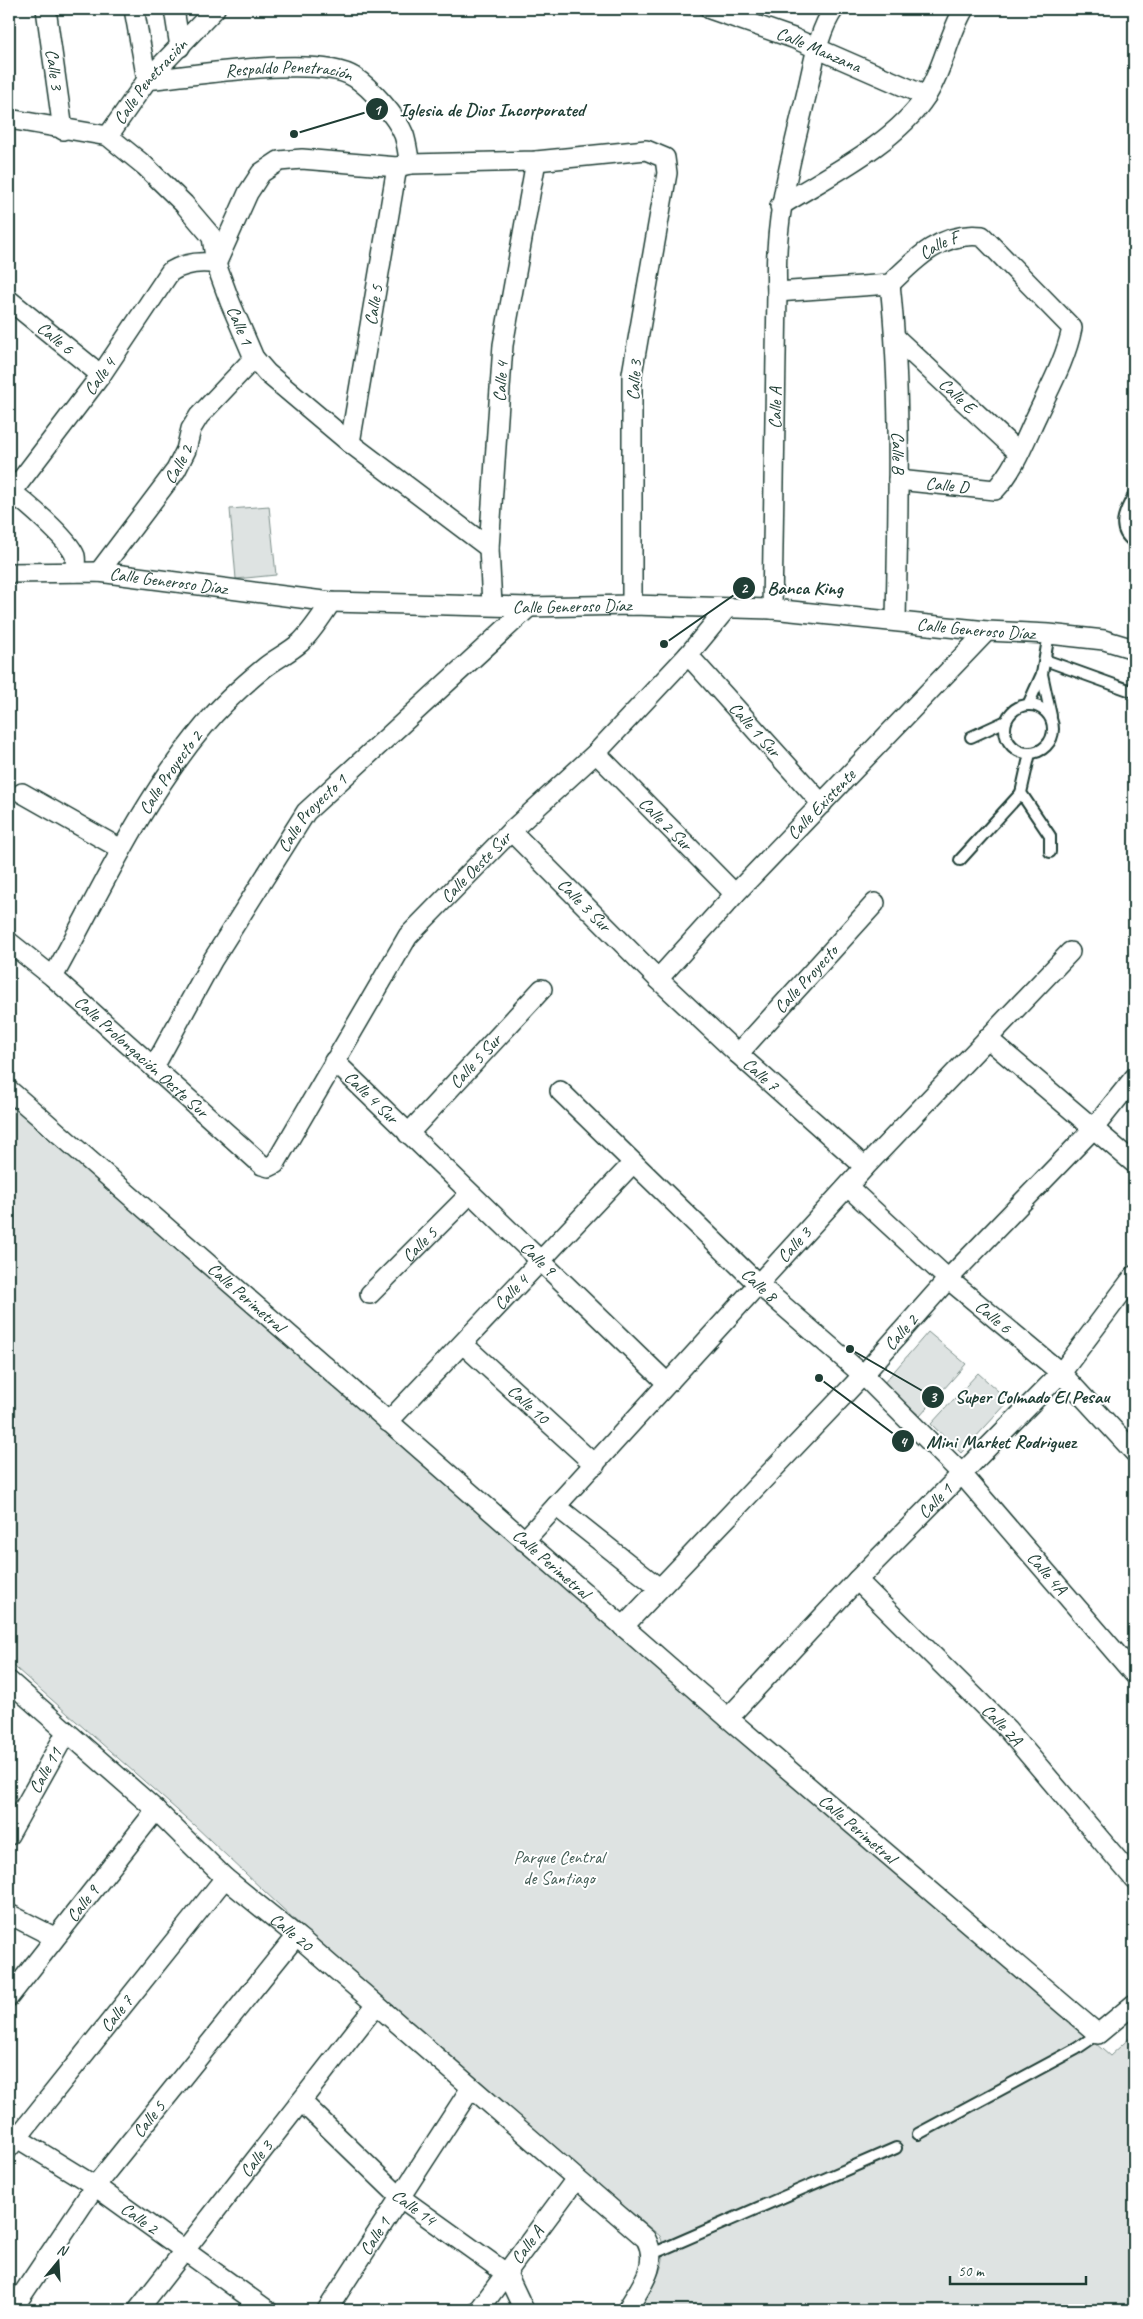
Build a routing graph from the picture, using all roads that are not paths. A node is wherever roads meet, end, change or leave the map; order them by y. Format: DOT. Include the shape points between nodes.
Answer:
graph roads {
  1 [pos="46,9"];
  2 [pos="134,9"];
  3 [pos="174,9"];
  4 [pos="215,9"];
  5 [pos="710,9"];
  6 [pos="834,9"];
  7 [pos="964,9"];
  8 [pos="180,48"];
  9 [pos="817,49"];
  10 [pos="147,80"];
  11 [pos="926,96"];
  12 [pos="9,119"];
  13 [pos="63,130"];
  14 [pos="108,136"];
  15 [pos="536,162"];
  16 [pos="403,166"];
  17 [pos="780,206"];
  18 [pos="216,264"];
  19 [pos="890,284"];
  20 [pos="778,292"];
  21 [pos="9,300"];
  22 [pos="896,338"];
  23 [pos="254,358"];
  24 [pos="102,375"];
  25 [pos="350,443"];
  26 [pos="1019,453"];
  27 [pos="898,480"];
  28 [pos="10,491"];
  29 [pos="1134,495"];
  30 [pos="1134,542"];
  31 [pos="489,548"];
  32 [pos="74,572"];
  33 [pos="99,572"];
  34 [pos="9,573"];
  35 [pos="331,602"];
  36 [pos="492,605"];
  37 [pos="632,605"];
  38 [pos="529,607"];
  39 [pos="727,608"];
  40 [pos="772,608"];
  41 [pos="896,621"];
  42 [pos="987,632"];
  43 [pos="1049,634"];
  44 [pos="1134,650"];
  45 [pos="688,655"];
  46 [pos="1045,660"];
  47 [pos="1042,674"];
  48 [pos="1134,692"];
  49 [pos="1028,705"];
  50 [pos="1051,718"];
  51 [pos="1006,721"];
  52 [pos="970,736"];
  53 [pos="596,753"];
  54 [pos="1030,753"];
  55 [pos="22,793"];
  56 [pos="1021,793"];
  57 [pos="822,804"];
  58 [pos="511,831"];
  59 [pos="122,850"];
  60 [pos="1050,852"];
  61 [pos="960,860"];
  62 [pos="735,894"];
  63 [pos="875,903"];
  64 [pos="9,942"];
  65 [pos="1070,952"];
  66 [pos="53,977"];
  67 [pos="658,979"];
  68 [pos="542,989"];
  69 [pos="987,1038"];
  70 [pos="738,1054"];
  71 [pos="334,1061"];
  72 [pos="154,1067"];
  73 [pos="1134,1078"];
  74 [pos="9,1090"];
  75 [pos="560,1091"];
  76 [pos="1093,1130"];
  77 [pos="408,1134"];
  78 [pos="633,1163"];
  79 [pos="1134,1163"];
  80 [pos="275,1164"];
  81 [pos="866,1167"];
  82 [pos="848,1187"];
  83 [pos="470,1194"];
  84 [pos="540,1260"];
  85 [pos="1134,1276"];
  86 [pos="948,1279"];
  87 [pos="758,1284"];
  88 [pos="370,1294"];
  89 [pos="463,1344"];
  90 [pos="1061,1374"];
  91 [pos="863,1375"];
  92 [pos="667,1383"];
  93 [pos="388,1422"];
  94 [pos="1134,1452"];
  95 [pos="595,1465"];
  96 [pos="961,1473"];
  97 [pos="556,1506"];
  98 [pos="524,1541"];
  99 [pos="858,1580"];
  100 [pos="659,1588"];
  101 [pos="623,1627"];
  102 [pos="1134,1674"];
  103 [pos="9,1680"];
  104 [pos="728,1718"];
  105 [pos="66,1733"];
  106 [pos="156,1810"];
  107 [pos="9,1835"];
  108 [pos="225,1878"];
  109 [pos="1134,1880"];
  110 [pos="9,1914"];
  111 [pos="296,1936"];
  112 [pos="54,1937"];
  113 [pos="9,1997"];
  114 [pos="1134,2004"];
  115 [pos="376,2006"];
  116 [pos="1098,2034"];
  117 [pos="471,2088"];
  118 [pos="302,2102"];
  119 [pos="918,2134"];
  120 [pos="11,2139"];
  121 [pos="896,2148"];
  122 [pos="576,2179"];
  123 [pos="94,2186"];
  124 [pos="401,2198"];
  125 [pos="184,2251"];
  126 [pos="652,2254"];
  127 [pos="507,2274"];
  128 [pos="12,2310"];
  129 [pos="138,2310"];
  130 [pos="267,2310"];
  131 [pos="326,2310"];
  132 [pos="479,2310"];
  133 [pos="524,2310"];
  134 [pos="627,2310"];
  1 -- 13 [label="street, Calle 3"];
  2 -- 10 [label="street"];
  3 -- 8 [label="street"];
  4 -- 8 [label="street, Calle Penetración"];
  5 -- 9 [label="street, Calle Manzana"];
  6 -- 9 [label="street, Calle A"];
  7 -- 11 [label="street"];
  8 -- 10 [label="street, Calle Penetración"];
  9 -- 11 [label="street, Calle Manzana"];
  9 -- 17 [label="street, Calle A"];
  10 -- 14 [label="street, Calle Penetración"];
  10 -- 16 [label="street, Respaldo Penetración" via="270,68 307,66 333,69 354,77 384,105 403,134"];
  11 -- 17 [label="street" via="887,139"];
  12 -- 13 [label="street"];
  13 -- 14 [label="street"];
  14 -- 18 [label="street, Calle 1" via="145,166 212,237"];
  15 -- 16 [label="street"];
  15 -- 31 [label="street, Calle 4" via="503,345"];
  15 -- 37 [label="street, Calle 3" via="646,150 665,158 667,173 632,374"];
  16 -- 18 [label="street" via="279,161 261,173 248,193"];
  16 -- 25 [label="street, Calle 5"];
  17 -- 20 [label="street, Calle A" via="776,266"];
  18 -- 23 [label="street, Calle 1"];
  18 -- 24 [label="street, Calle 4" via="194,262 180,265 170,272"];
  19 -- 20 [label="street"];
  19 -- 22 [label="street, Calle B"];
  19 -- 26 [label="street, Calle F" via="938,243 970,234 982,236 1072,328 1068,348"];
  20 -- 40 [label="street, Calle A"];
  21 -- 24 [label="street, Calle 6"];
  22 -- 26 [label="street, Calle E"];
  22 -- 27 [label="street, Calle B"];
  23 -- 25 [label="street, Calle 1" via="267,373"];
  23 -- 33 [label="street, Calle 2" via="199,416 176,470"];
  24 -- 28 [label="street, Calle 4"];
  25 -- 31 [label="street, Calle 1"];
  26 -- 27 [label="street, Calle D" via="1006,479 995,490"];
  27 -- 41 [label="street, Calle B"];
  28 -- 32 [label="street" via="45,520 73,552 76,561"];
  29 -- 30 [label="lane" via="1123,522 1124,530"];
  31 -- 36 [label="street, Calle 4"];
  32 -- 33 [label="street, Calle Generoso Díaz"];
  32 -- 34 [label="street, Calle Generoso Díaz"];
  33 -- 35 [label="street, Calle Generoso Díaz"];
  35 -- 36 [label="street, Calle Generoso Díaz"];
  35 -- 59 [label="street, Calle Proyecto 2" via="299,643 264,667 204,726 178,759"];
  36 -- 38 [label="street, Calle Generoso Díaz"];
  37 -- 38 [label="street, Calle Generoso Díaz"];
  37 -- 39 [label="street, Calle Generoso Díaz"];
  38 -- 72 [label="street, Calle Proyecto 1" via="306,812 212,962"];
  39 -- 40 [label="street, Calle Generoso Díaz"];
  39 -- 45 [label="street, Calle Oeste Sur"];
  40 -- 41 [label="street, Calle Generoso Díaz"];
  41 -- 42 [label="street, Calle Generoso Díaz"];
  42 -- 43 [label="street, Calle Generoso Díaz"];
  42 -- 57 [label="street, Calle Existente"];
  43 -- 44 [label="street, Calle Generoso Díaz" via="1104,640"];
  43 -- 46 [label="lane"];
  45 -- 53 [label="street, Calle Oeste Sur"];
  45 -- 57 [label="street, Calle 1 Sur"];
  46 -- 47 [label="lane"];
  46 -- 48 [label="lane"];
  47 -- 49 [label="lane"];
  47 -- 50 [label="lane"];
  49 -- 50 [label="lane" via="1038,706"];
  49 -- 51 [label="lane" via="1019,707"];
  50 -- 54 [label="lane" via="1052,737 1047,745"];
  51 -- 52 [label="lane"];
  51 -- 54 [label="lane" via="1007,739 1021,751"];
  53 -- 58 [label="street, Calle Oeste Sur"];
  53 -- 62 [label="street, Calle 2 Sur"];
  54 -- 56 [label="lane"];
  55 -- 59 [label="street"];
  56 -- 60 [label="lane" via="1050,836"];
  56 -- 61 [label="lane"];
  57 -- 62 [label="street, Calle Existente"];
  58 -- 67 [label="street, Calle 3 Sur"];
  58 -- 71 [label="street, Calle Oeste Sur" via="408,936"];
  59 -- 66 [label="street, Calle Proyecto 2"];
  62 -- 67 [label="street, Calle Existente"];
  63 -- 70 [label="street, Calle Proyecto"];
  64 -- 66 [label="street, Calle Prolongación Oeste Sur"];
  65 -- 69 [label="street, Calle 3"];
  66 -- 72 [label="street, Calle Prolongación Oeste Sur"];
  67 -- 70 [label="street, Calle 7"];
  68 -- 77 [label="street, Calle 5 Sur"];
  69 -- 76 [label="street"];
  69 -- 81 [label="street, Calle 3"];
  70 -- 81 [label="street, Calle 7"];
  71 -- 77 [label="street, Calle 4 Sur"];
  71 -- 80 [label="street, Calle Oeste Sur"];
  72 -- 80 [label="street, Calle Prolongación Oeste Sur" via="262,1165"];
  73 -- 76 [label="street, Calle 2"];
  74 -- 93 [label="street, Calle Perimetral"];
  75 -- 78 [label="street, Calle 8"];
  76 -- 79 [label="street"];
  76 -- 86 [label="street, Calle 2"];
  77 -- 83 [label="street, Calle 9"];
  78 -- 84 [label="street, Calle 4"];
  78 -- 87 [label="street, Calle 8"];
  81 -- 82 [label="street, Calle 3"];
  82 -- 86 [label="street, Calle 6"];
  82 -- 87 [label="street, Calle 3"];
  83 -- 84 [label="street, Calle 9"];
  83 -- 88 [label="street, Calle 5"];
  84 -- 89 [label="street, Calle 4"];
  84 -- 92 [label="street, Calle 9"];
  85 -- 90 [label="street, Calle 1"];
  86 -- 90 [label="street, Calle 6"];
  86 -- 91 [label="street, Calle 2"];
  87 -- 91 [label="street, Calle 8"];
  87 -- 92 [label="street, Calle 3"];
  89 -- 93 [label="street, Calle 4"];
  89 -- 95 [label="street, Calle 10"];
  90 -- 94 [label="street, Calle 6"];
  90 -- 96 [label="street, Calle 1"];
  91 -- 96 [label="street, Calle 8"];
  91 -- 100 [label="street, Calle 2"];
  92 -- 95 [label="street, Calle 3"];
  93 -- 98 [label="street, Calle Perimetral"];
  95 -- 97 [label="street, Calle 3"];
  96 -- 99 [label="street, Calle 1"];
  96 -- 102 [label="street, Calle 4A"];
  97 -- 98 [label="street, Calle 3"];
  97 -- 100 [label="street"];
  98 -- 101 [label="street, Calle Perimetral"];
  99 -- 104 [label="street, Calle 1"];
  99 -- 109 [label="street, Calle 2A" via="1007,1729"];
  100 -- 101 [label="street, Calle 2"];
  101 -- 104 [label="street, Calle Perimetral"];
  103 -- 105 [label="street, Calle 20"];
  104 -- 116 [label="street, Calle Perimetral"];
  105 -- 106 [label="street, Calle 20"];
  105 -- 107 [label="street, Calle 11"];
  106 -- 108 [label="street, Calle 20"];
  106 -- 112 [label="street, Calle 9"];
  108 -- 111 [label="street, Calle 20"];
  108 -- 120 [label="street, Calle 7"];
  110 -- 112 [label="street"];
  111 -- 115 [label="street, Calle 20"];
  111 -- 123 [label="street, Calle 5"];
  112 -- 113 [label="street, Calle 9"];
  114 -- 116 [label="street"];
  115 -- 117 [label="street, Calle 20"];
  115 -- 118 [label="street, Calle 3"];
  116 -- 119 [label="lane"];
  117 -- 122 [label="street, Calle 20"];
  117 -- 124 [label="street, Calle 1"];
  118 -- 124 [label="street, Calle 14"];
  118 -- 125 [label="street, Calle 3"];
  120 -- 123 [label="street, Calle 2"];
  121 -- 126 [label="lane"];
  122 -- 126 [label="street, Calle 20" via="646,2239"];
  122 -- 127 [label="street, Calle A"];
  123 -- 125 [label="street, Calle 2"];
  123 -- 128 [label="street, Calle 5"];
  124 -- 127 [label="street, Calle 14"];
  124 -- 131 [label="street, Calle 1"];
  125 -- 129 [label="street, Calle 3"];
  125 -- 130 [label="street, Calle 2"];
  126 -- 134 [label="street" via="649,2271"];
  127 -- 132 [label="street, Calle A"];
  127 -- 133 [label="street, Calle 14"];
}
